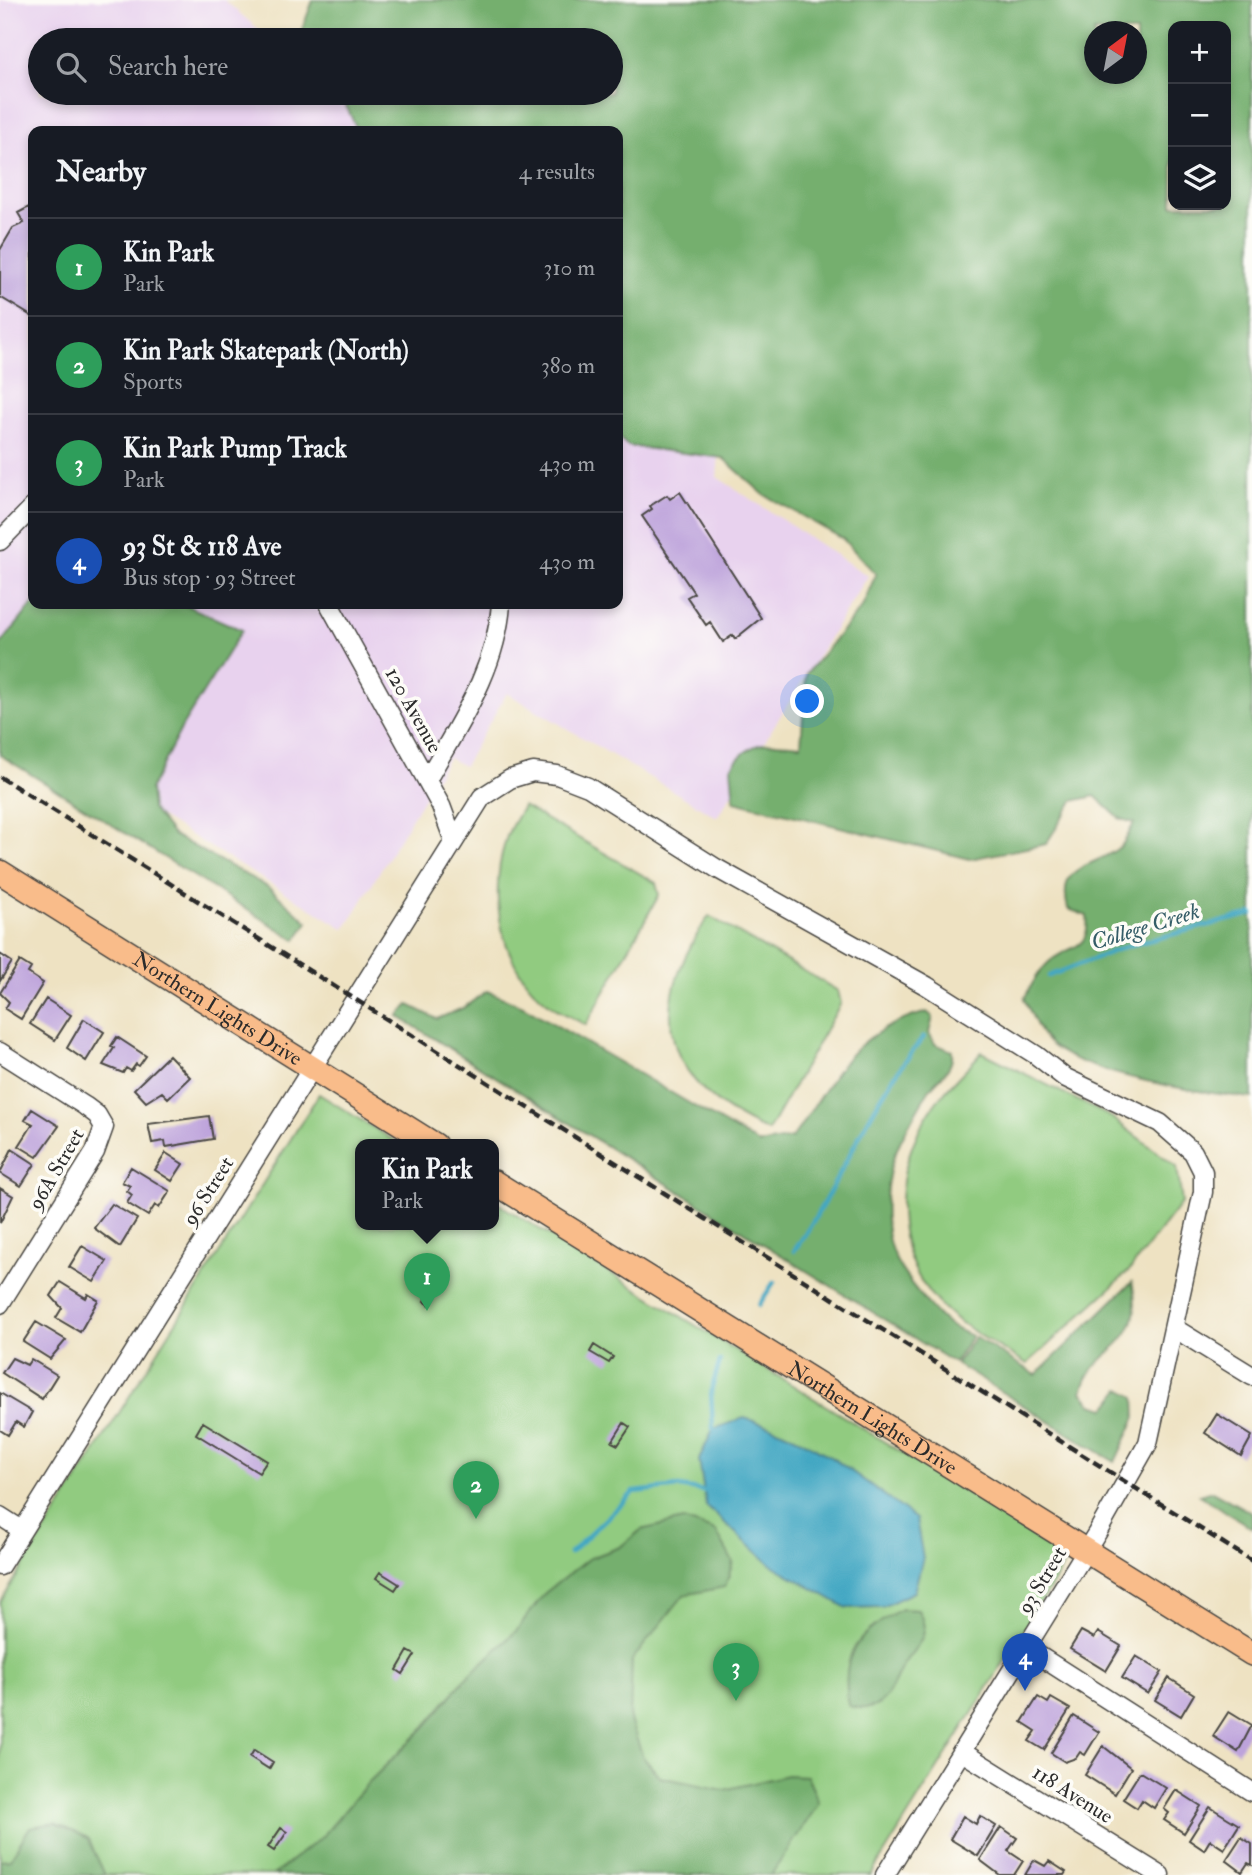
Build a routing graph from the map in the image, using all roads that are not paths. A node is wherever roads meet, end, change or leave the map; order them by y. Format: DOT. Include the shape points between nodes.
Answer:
graph roads {
  1 [pos="28,512"];
  2 [pos="0,541"];
  3 [pos="332,609"];
  4 [pos="500,609"];
  5 [pos="427,780"];
  6 [pos="454,841"];
  7 [pos="0,872"];
  8 [pos="0,1052"];
  9 [pos="312,1067"];
  10 [pos="426,1139"];
  11 [pos="499,1185"];
  12 [pos="0,1304"];
  13 [pos="1174,1328"];
  14 [pos="1252,1376"];
  15 [pos="0,1516"];
  16 [pos="22,1530"];
  17 [pos="1087,1550"];
  18 [pos="0,1566"];
  19 [pos="1027,1648"];
  20 [pos="1252,1654"];
  21 [pos="962,1752"];
  22 [pos="1252,1792"];
  23 [pos="885,1875"];
  24 [pos="1160,1875"];
  1 -- 2 [label="street"];
  3 -- 5 [label="street, 120 Avenue"];
  4 -- 5 [label="street" via="483,681"];
  5 -- 6 [label="street, 120 Avenue"];
  6 -- 9 [label="street, 96 Street"];
  6 -- 13 [label="street, 93 Street" via="482,797 510,779 533,772 588,787 716,868 928,986 1064,1077 1160,1123 1193,1152 1203,1172 1203,1192"];
  7 -- 9 [label="main road, Northern Lights Drive"];
  8 -- 12 [label="street, 96A Street" via="85,1106 104,1127 95,1152"];
  9 -- 10 [label="main road, Northern Lights Drive"];
  9 -- 16 [label="street, 96 Street"];
  11 -- 17 [label="main road, Northern Lights Drive"];
  13 -- 14 [label="street"];
  13 -- 17 [label="street, 93 Street" via="1148,1443"];
  15 -- 16 [label="street"];
  16 -- 18 [label="street, 96 Street"];
  17 -- 19 [label="street, 93 Street"];
  17 -- 20 [label="main road, Northern Lights Drive"];
  19 -- 21 [label="street, 93 Street"];
  19 -- 22 [label="street"];
  21 -- 23 [label="street, 93 Street"];
  21 -- 24 [label="street, 118 Avenue"];
}
